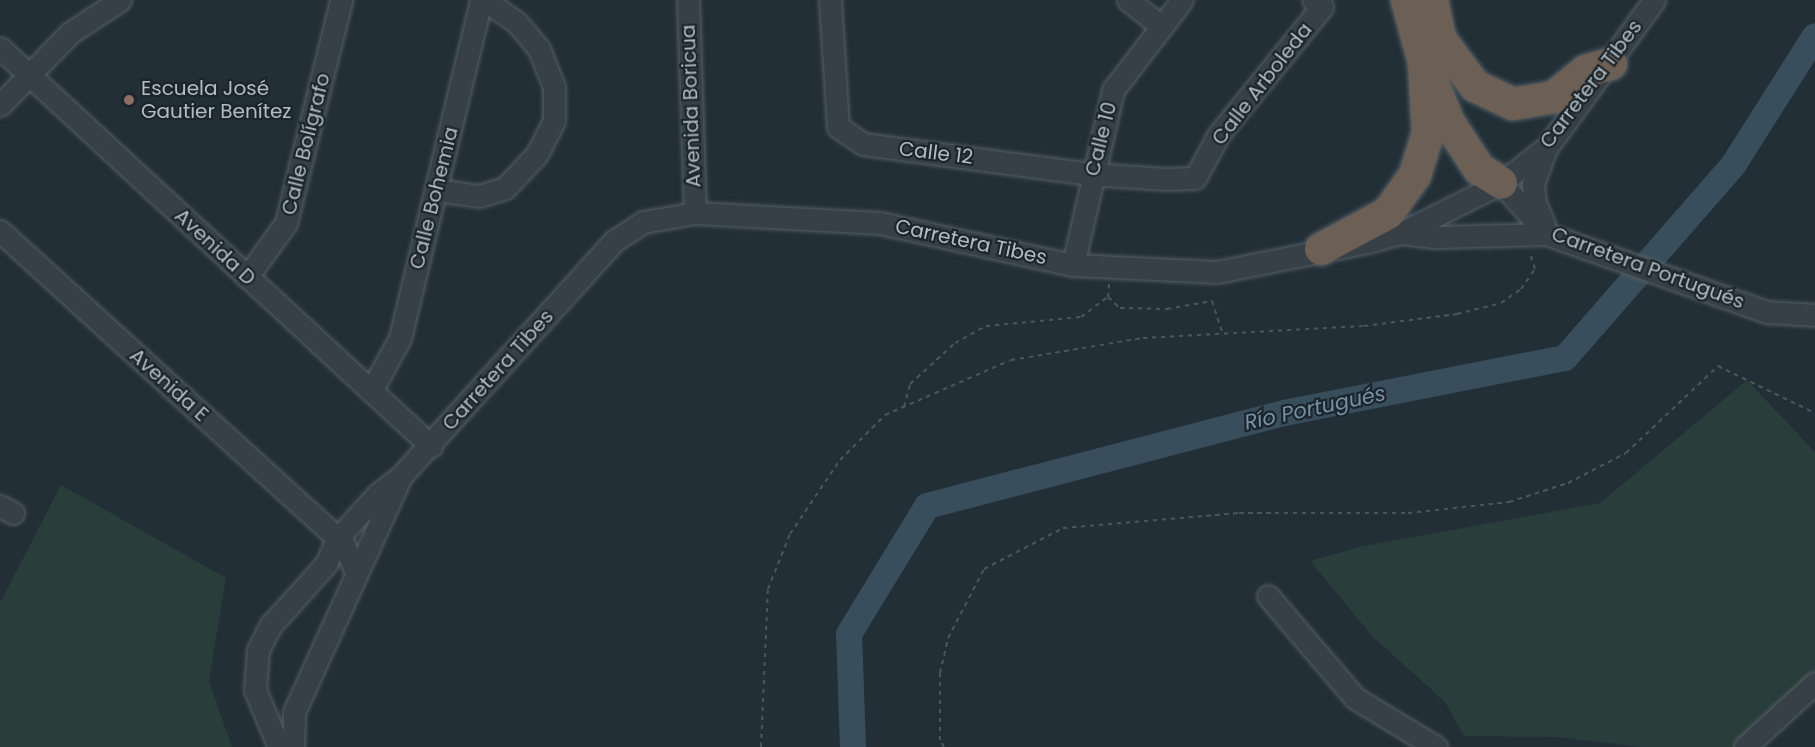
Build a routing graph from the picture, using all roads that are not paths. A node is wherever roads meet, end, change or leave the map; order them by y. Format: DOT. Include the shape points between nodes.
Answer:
graph roads {
  1 [pos="120,0"];
  2 [pos="341,0"];
  3 [pos="483,0"];
  4 [pos="688,0"];
  5 [pos="830,0"];
  6 [pos="1128,0"];
  7 [pos="1182,0"];
  8 [pos="1313,0"];
  9 [pos="1407,0"];
  10 [pos="1432,0"];
  11 [pos="1654,0"];
  12 [pos="1161,26"];
  13 [pos="0,48"];
  14 [pos="1433,52"];
  15 [pos="1611,64"];
  16 [pos="28,75"];
  17 [pos="0,105"];
  18 [pos="1548,147"];
  19 [pos="1091,174"];
  20 [pos="1166,179"];
  21 [pos="1501,183"];
  22 [pos="436,190"];
  23 [pos="695,213"];
  24 [pos="0,231"];
  25 [pos="1401,233"];
  26 [pos="1551,235"];
  27 [pos="1321,249"];
  28 [pos="1073,265"];
  29 [pos="247,277"];
  30 [pos="1815,315"];
  31 [pos="371,391"];
  32 [pos="431,446"];
  33 [pos="402,476"];
  34 [pos="338,540"];
  35 [pos="356,572"];
  36 [pos="1268,596"];
  37 [pos="1815,683"];
  38 [pos="261,708"];
  39 [pos="292,725"];
  40 [pos="279,747"];
  41 [pos="293,747"];
  42 [pos="1436,747"];
  43 [pos="1745,747"];
  1 -- 16 [label="street" via="70,33"];
  2 -- 29 [label="street, Calle Bolígrafo" via="286,223"];
  3 -- 22 [label="street, Calle Bohemia"];
  3 -- 22 [label="street" via="516,22 539,49 554,87 554,120 537,154 505,188 478,196"];
  4 -- 23 [label="street, Avenida Boricua"];
  5 -- 19 [label="street, Calle 12" via="838,127 863,144"];
  6 -- 12 [label="street"];
  7 -- 12 [label="street, Calle 10"];
  8 -- 20 [label="street, Calle Arboleda" via="1322,7 1219,134 1195,178"];
  9 -- 14 [label="highway"];
  10 -- 14 [label="highway"];
  11 -- 15 [label="street, Carretera Tibes"];
  12 -- 19 [label="street, Calle 10" via="1113,90"];
  13 -- 16 [label="street, Avenida D"];
  14 -- 15 [label="highway" via="1475,86 1513,104 1554,97 1586,71"];
  14 -- 21 [label="highway" via="1464,149 1479,169"];
  14 -- 27 [label="highway" via="1428,133 1415,175 1388,213"];
  15 -- 18 [label="street, Carretera Tibes"];
  16 -- 17 [label="street"];
  16 -- 29 [label="street, Avenida D"];
  18 -- 21 [label="street, Carretera Tibes"];
  18 -- 26 [label="street" via="1533,184 1535,203"];
  19 -- 20 [label="street, Calle 12"];
  19 -- 28 [label="street, Calle 10"];
  21 -- 25 [label="street, Carretera Tibes"];
  21 -- 26 [label="street, Carretera Portugués"];
  22 -- 31 [label="street, Calle Bohemia" via="400,339"];
  23 -- 28 [label="street, Carretera Tibes" via="880,223"];
  23 -- 32 [label="street, Carretera Tibes" via="643,222 614,241"];
  24 -- 34 [label="street, Avenida E"];
  25 -- 26 [label="street" via="1436,237"];
  25 -- 27 [label="street, Carretera Tibes"];
  26 -- 30 [label="street, Carretera Portugués" via="1767,312"];
  27 -- 28 [label="street, Carretera Tibes" via="1216,272"];
  29 -- 31 [label="street, Avenida D"];
  31 -- 32 [label="street, Avenida D"];
  32 -- 33 [label="street, Carretera Tibes"];
  33 -- 34 [label="street" via="378,494"];
  33 -- 35 [label="street, Carretera Tibes"];
  34 -- 35 [label="street, Avenida E"];
  34 -- 38 [label="street" via="326,564 271,625 258,650 255,681"];
  35 -- 39 [label="street, Carretera Tibes" via="307,680"];
  36 -- 42 [label="street" via="1355,698"];
  37 -- 43 [label="street"];
  38 -- 39 [label="street"];
  38 -- 40 [label="street"];
  39 -- 41 [label="street"];
}
